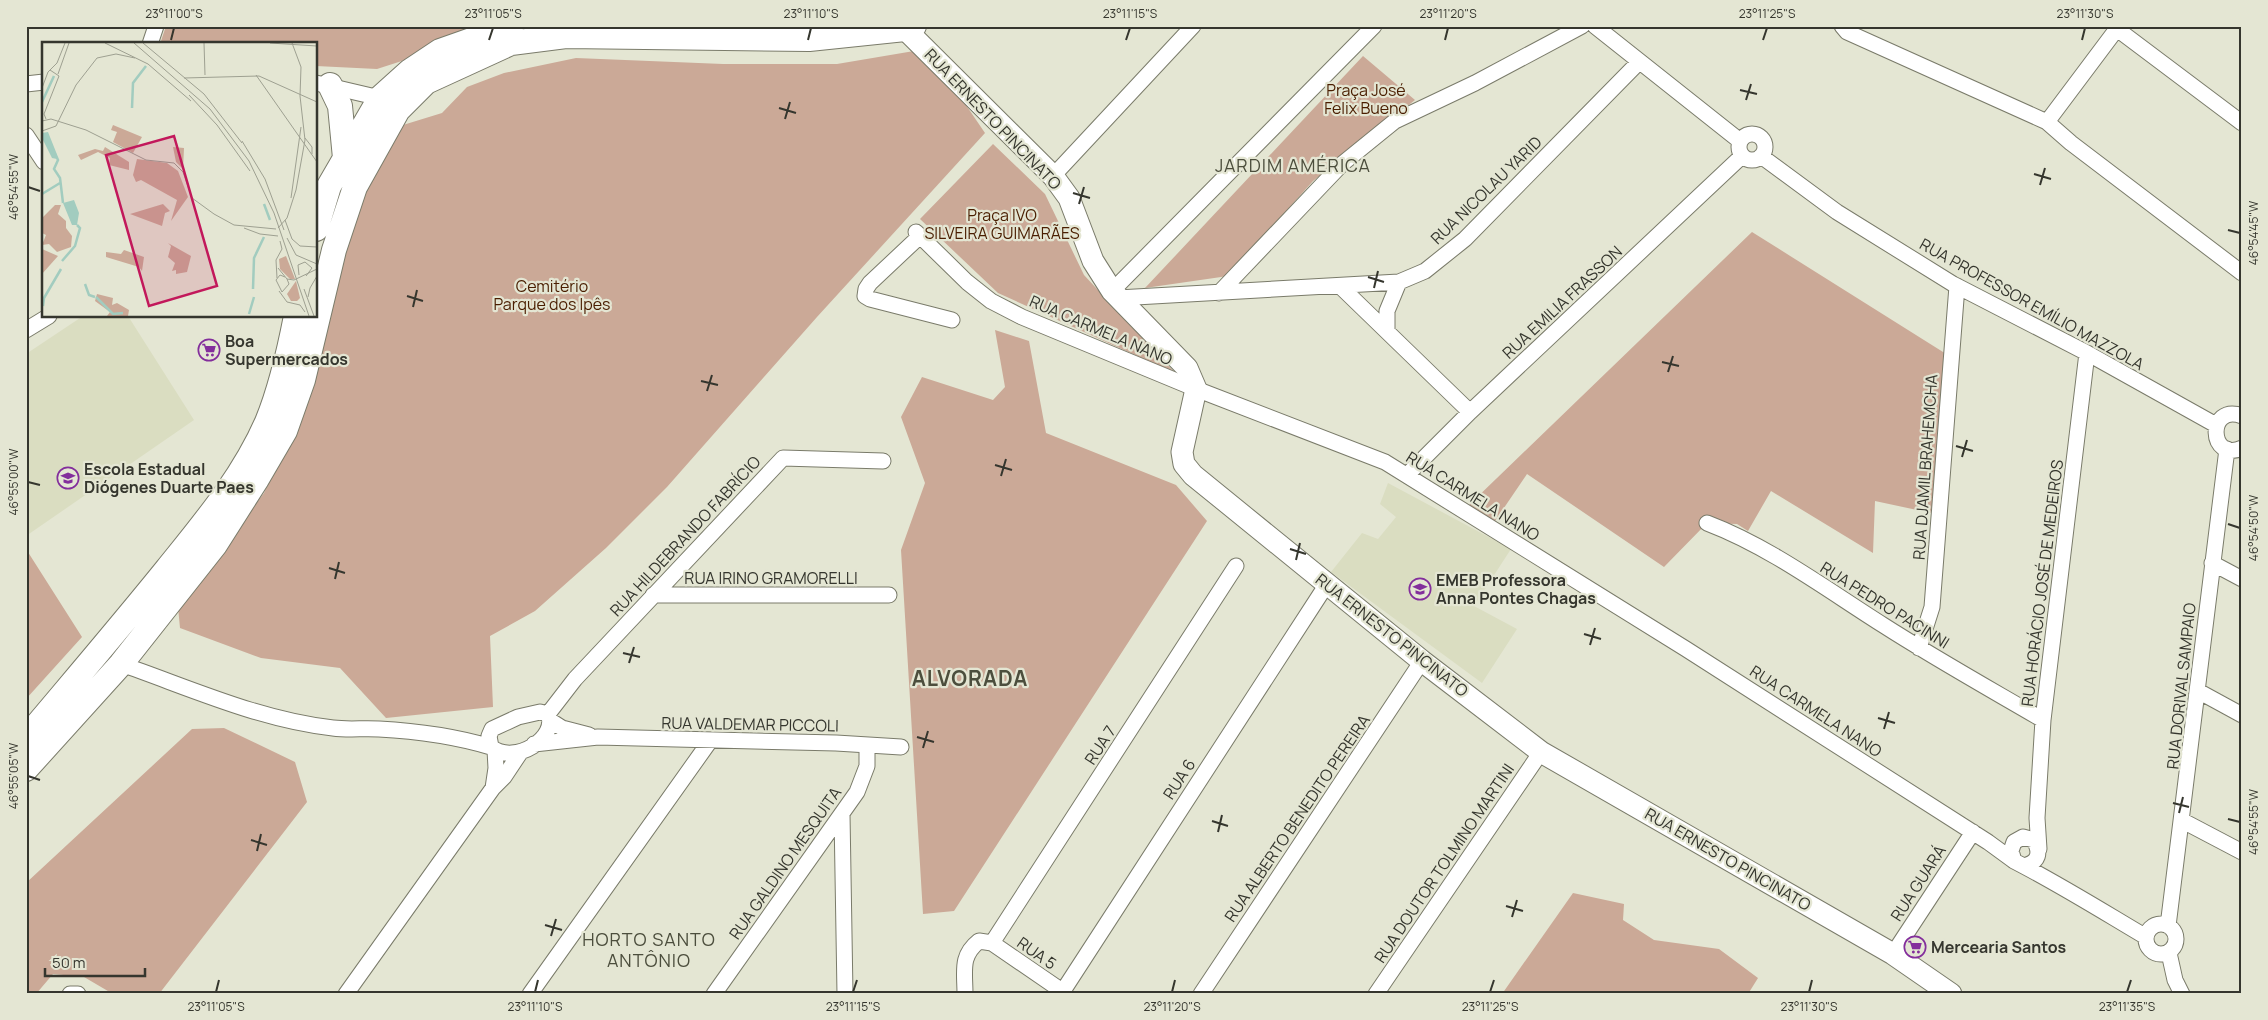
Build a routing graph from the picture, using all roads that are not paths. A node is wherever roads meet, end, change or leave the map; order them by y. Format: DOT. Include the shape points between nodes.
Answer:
graph roads {
  1 [pos="156,26"];
  2 [pos="532,26"];
  3 [pos="1193,26"];
  4 [pos="1374,26"];
  5 [pos="1582,26"];
  6 [pos="1594,26"];
  7 [pos="1842,26"];
  8 [pos="908,27"];
  9 [pos="2118,28"];
  10 [pos="508,36"];
  11 [pos="151,42"];
  12 [pos="1639,62"];
  13 [pos="42,82"];
  14 [pos="26,84"];
  15 [pos="323,84"];
  16 [pos="389,104"];
  17 [pos="2047,122"];
  18 [pos="2242,123"];
  19 [pos="26,135"];
  20 [pos="1741,148"];
  21 [pos="1761,156"];
  22 [pos="345,158"];
  23 [pos="42,159"];
  24 [pos="1053,176"];
  25 [pos="318,222"];
  26 [pos="2242,273"];
  27 [pos="1399,282"];
  28 [pos="1957,286"];
  29 [pos="1340,287"];
  30 [pos="1219,293"];
  31 [pos="1115,295"];
  32 [pos="318,317"];
  33 [pos="46,318"];
  34 [pos="296,318"];
  35 [pos="318,318"];
  36 [pos="952,320"];
  37 [pos="26,330"];
  38 [pos="1387,330"];
  39 [pos="2087,354"];
  40 [pos="1196,389"];
  41 [pos="1470,412"];
  42 [pos="2242,416"];
  43 [pos="2216,425"];
  44 [pos="2235,449"];
  45 [pos="883,461"];
  46 [pos="1407,475"];
  47 [pos="1707,523"];
  48 [pos="2212,563"];
  49 [pos="1236,566"];
  50 [pos="2242,579"];
  51 [pos="1328,584"];
  52 [pos="653,595"];
  53 [pos="889,596"];
  54 [pos="113,634"];
  55 [pos="1919,648"];
  56 [pos="1422,661"];
  57 [pos="121,664"];
  58 [pos="2198,691"];
  59 [pos="2242,715"];
  60 [pos="550,718"];
  61 [pos="2043,720"];
  62 [pos="492,729"];
  63 [pos="449,735"];
  64 [pos="26,738"];
  65 [pos="598,738"];
  66 [pos="710,741"];
  67 [pos="534,744"];
  68 [pos="867,746"];
  69 [pos="901,747"];
  70 [pos="493,749"];
  71 [pos="1541,752"];
  72 [pos="520,753"];
  73 [pos="26,768"];
  74 [pos="493,788"];
  75 [pos="842,814"];
  76 [pos="2037,818"];
  77 [pos="2183,821"];
  78 [pos="1973,832"];
  79 [pos="2019,840"];
  80 [pos="1988,842"];
  81 [pos="2242,852"];
  82 [pos="2039,853"];
  83 [pos="2019,863"];
  84 [pos="2055,882"];
  85 [pos="2168,926"];
  86 [pos="2146,938"];
  87 [pos="992,943"];
  88 [pos="2169,953"];
  89 [pos="1893,954"];
  90 [pos="1061,992"];
  91 [pos="70,994"];
  92 [pos="78,994"];
  93 [pos="346,994"];
  94 [pos="530,994"];
  95 [pos="714,994"];
  96 [pos="845,994"];
  97 [pos="965,994"];
  98 [pos="1202,994"];
  99 [pos="1376,994"];
  100 [pos="1951,994"];
  101 [pos="2182,994"];
  1 -- 11 [label="street"];
  2 -- 10 [label="main road" via="524,35"];
  3 -- 24 [label="street"];
  4 -- 31 [label="street"];
  5 -- 30 [label="street" via="1395,121 1342,164"];
  6 -- 12 [label="street"];
  7 -- 17 [label="street" via="1847,32"];
  8 -- 10 [label="main road" via="810,39"];
  8 -- 24 [label="street, RUA ERNESTO PINCINATO"];
  9 -- 17 [label="street"];
  9 -- 18 [label="street"];
  10 -- 16 [label="main road" via="440,52 410,70"];
  12 -- 20 [label="street"];
  12 -- 27 [label="street, RUA NICOLAU YARID" via="1465,239 1426,271"];
  13 -- 14 [label="street"];
  15 -- 16 [label="street"];
  15 -- 22 [label="main road" via="340,106"];
  16 -- 22 [label="main road"];
  16 -- 32 [label="main road" via="355,187 334,250"];
  17 -- 26 [label="street"];
  19 -- 23 [label="street"];
  20 -- 21 [label="street" via="1753,160"];
  20 -- 21 [label="street" via="1750,134 1759,136 1764,143"];
  20 -- 41 [label="street, RUA EMILIA FRASSON"];
  21 -- 28 [label="street, RUA PROFESSOR EMÍLIO MAZZOLA" via="1838,212"];
  22 -- 25 [label="main road" via="329,186"];
  24 -- 31 [label="street, RUA ERNESTO PINCINATO" via="1069,198 1093,261"];
  27 -- 29 [label="street, RUA NICOLAU YARID"];
  27 -- 38 [label="street" via="1387,311"];
  28 -- 39 [label="street, RUA PROFESSOR EMÍLIO MAZZOLA"];
  28 -- 55 [label="street, RUA DJAMIL BRAHEMCHA" via="1932,607"];
  29 -- 30 [label="street, RUA NICOLAU YARID"];
  29 -- 38 [label="street"];
  30 -- 31 [label="street, RUA NICOLAU YARID"];
  31 -- 40 [label="street, RUA ERNESTO PINCINATO" via="1187,368"];
  33 -- 37 [label="street"];
  34 -- 54 [label="main road" via="284,374 266,423 243,468 207,519"];
  35 -- 57 [label="main road" via="303,380 285,430 215,546"];
  36 -- 40 [label="street, RUA CARMELA NANO" via="865,296 870,283 918,234 991,301"];
  38 -- 41 [label="street"];
  39 -- 43 [label="street, RUA PROFESSOR EMÍLIO MAZZOLA"];
  39 -- 61 [label="street, RUA HORÁCIO JOSÉ DE MEDEIROS"];
  40 -- 46 [label="street, RUA CARMELA NANO" via="1385,462"];
  40 -- 51 [label="street, RUA ERNESTO PINCINATO" via="1182,452 1184,464 1218,498"];
  41 -- 46 [label="street, RUA EMILIA FRASSON"];
  42 -- 43 [label="street" via="2224,416"];
  43 -- 44 [label="street" via="2218,442"];
  44 -- 48 [label="street, RUA DORIVAL SAMPAIO"];
  45 -- 52 [label="street, RUA HILDEBRANDO FABRÍCIO" via="783,458"];
  46 -- 78 [label="street, RUA CARMELA NANO"];
  47 -- 55 [label="street, RUA PEDRO PACINNI" via="1736,534 1770,553"];
  48 -- 50 [label="street"];
  48 -- 58 [label="street, RUA DORIVAL SAMPAIO"];
  49 -- 87 [label="street, RUA 7"];
  51 -- 56 [label="street, RUA ERNESTO PINCINATO"];
  51 -- 90 [label="street, RUA 6"];
  52 -- 53 [label="street, RUA IRINO GRAMORELLI"];
  52 -- 60 [label="street, RUA HILDEBRANDO FABRÍCIO" via="575,679"];
  54 -- 57 [label="main road" via="109,654 112,660"];
  54 -- 64 [label="main road"];
  55 -- 61 [label="street, RUA PEDRO PACINNI"];
  56 -- 71 [label="street, RUA ERNESTO PINCINATO"];
  56 -- 98 [label="street, RUA ALBERTO BENEDITO PEREIRA"];
  57 -- 63 [label="street" via="298,722 334,728 378,728"];
  57 -- 73 [label="main road"];
  58 -- 59 [label="street"];
  58 -- 77 [label="street, RUA DORIVAL SAMPAIO"];
  60 -- 62 [label="street" via="540,712 529,714"];
  60 -- 65 [label="street, RUA VALDEMAR PICCOLI" via="562,728"];
  60 -- 67 [label="street, RUA HILDEBRANDO FABRÍCIO" via="549,730"];
  61 -- 76 [label="street, RUA HORÁCIO JOSÉ DE MEDEIROS"];
  62 -- 63 [label="street"];
  62 -- 70 [label="street" via="489,736"];
  63 -- 70 [label="street"];
  65 -- 66 [label="street, RUA VALDEMAR PICCOLI"];
  65 -- 67 [label="street, RUA VALDEMAR PICCOLI"];
  66 -- 68 [label="street, RUA VALDEMAR PICCOLI"];
  66 -- 94 [label="street"];
  67 -- 72 [label="street"];
  68 -- 69 [label="street, RUA VALDEMAR PICCOLI"];
  68 -- 75 [label="street, RUA GALDINO MESQUITA" via="864,778"];
  70 -- 72 [label="street" via="508,755"];
  70 -- 74 [label="street" via="496,768"];
  71 -- 89 [label="street, RUA ERNESTO PINCINATO"];
  71 -- 99 [label="street, RUA DOUTOR TOLMINO MARTINI"];
  72 -- 74 [label="street"];
  74 -- 93 [label="street"];
  75 -- 95 [label="street, RUA GALDINO MESQUITA"];
  75 -- 96 [label="street"];
  76 -- 79 [label="street" via="2030,833"];
  76 -- 82 [label="street, RUA HORÁCIO JOSÉ DE MEDEIROS"];
  77 -- 81 [label="street"];
  77 -- 85 [label="street, RUA DORIVAL SAMPAIO"];
  78 -- 80 [label="street, RUA CARMELA NANO"];
  78 -- 89 [label="street, RUA GUARÁ"];
  79 -- 80 [label="street"];
  79 -- 82 [label="street" via="2034,840"];
  79 -- 83 [label="street" via="2011,851"];
  80 -- 83 [label="street, RUA CARMELA NANO"];
  82 -- 83 [label="street" via="2033,864"];
  82 -- 84 [label="street, RUA CARMELA NANO"];
  83 -- 84 [label="street, RUA CARMELA NANO"];
  84 -- 86 [label="street, RUA CARMELA NANO"];
  85 -- 86 [label="street" via="2154,926"];
  85 -- 88 [label="street" via="2175,932 2177,942"];
  86 -- 88 [label="street" via="2148,947 2155,954"];
  87 -- 90 [label="street, RUA 5"];
  87 -- 97 [label="street" via="979,941 969,949 965,960"];
  88 -- 101 [label="street"];
  89 -- 100 [label="street, RUA ERNESTO PINCINATO"];
  91 -- 92 [label="street"];
}
